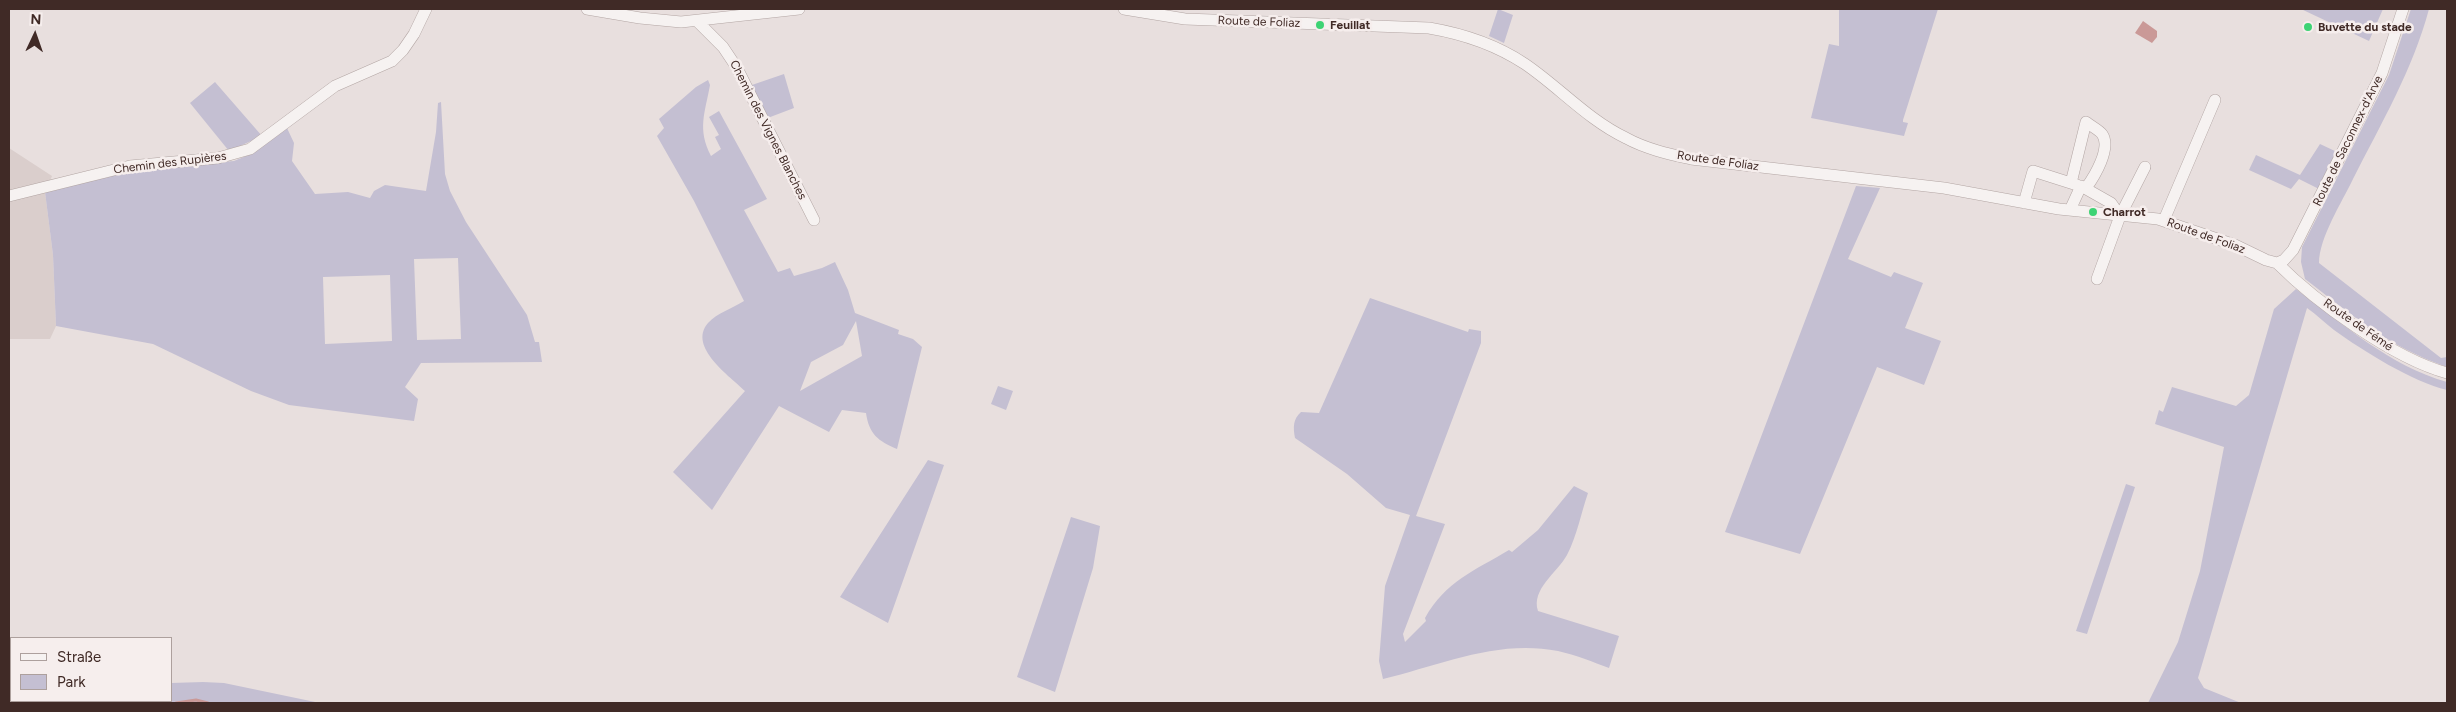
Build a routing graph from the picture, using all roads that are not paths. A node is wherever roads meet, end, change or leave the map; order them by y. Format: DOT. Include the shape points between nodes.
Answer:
graph roads {
  1 [pos="426,9"];
  2 [pos="587,9"];
  3 [pos="799,9"];
  4 [pos="1124,9"];
  5 [pos="2403,9"];
  6 [pos="697,21"];
  7 [pos="2215,100"];
  8 [pos="2145,167"];
  9 [pos="2080,186"];
  10 [pos="9,196"];
  11 [pos="2024,203"];
  12 [pos="2070,210"];
  13 [pos="2120,216"];
  14 [pos="814,220"];
  15 [pos="2164,220"];
  16 [pos="2277,263"];
  17 [pos="2097,279"];
  18 [pos="2447,373"];
  1 -- 10 [label="street, Chemin des Rupières" via="414,34 392,61 335,86 264,141 241,153 130,166"];
  2 -- 6 [label="street" via="664,21"];
  3 -- 6 [label="street"];
  4 -- 11 [label="street, Route de Foliaz" via="1185,19 1429,28 1459,34 1508,53 1610,129 1650,148 1691,159 1944,188"];
  5 -- 16 [label="street, Route de Saconnex-d'Arve" via="2387,62 2368,102 2294,250"];
  6 -- 14 [label="street, Chemin des Vignes Blanches" via="723,47 737,68"];
  7 -- 15 [label="street"];
  8 -- 13 [label="street"];
  9 -- 11 [label="street" via="2034,171"];
  9 -- 12 [label="street"];
  9 -- 13 [label="street" via="2110,203"];
  11 -- 12 [label="street, Route de Foliaz"];
  12 -- 13 [label="street, Route de Foliaz"];
  13 -- 15 [label="street, Route de Foliaz"];
  13 -- 17 [label="street"];
  15 -- 16 [label="street, Route de Foliaz"];
  16 -- 18 [label="street, Route de Fémé" via="2324,302 2386,346 2427,367"];
}
